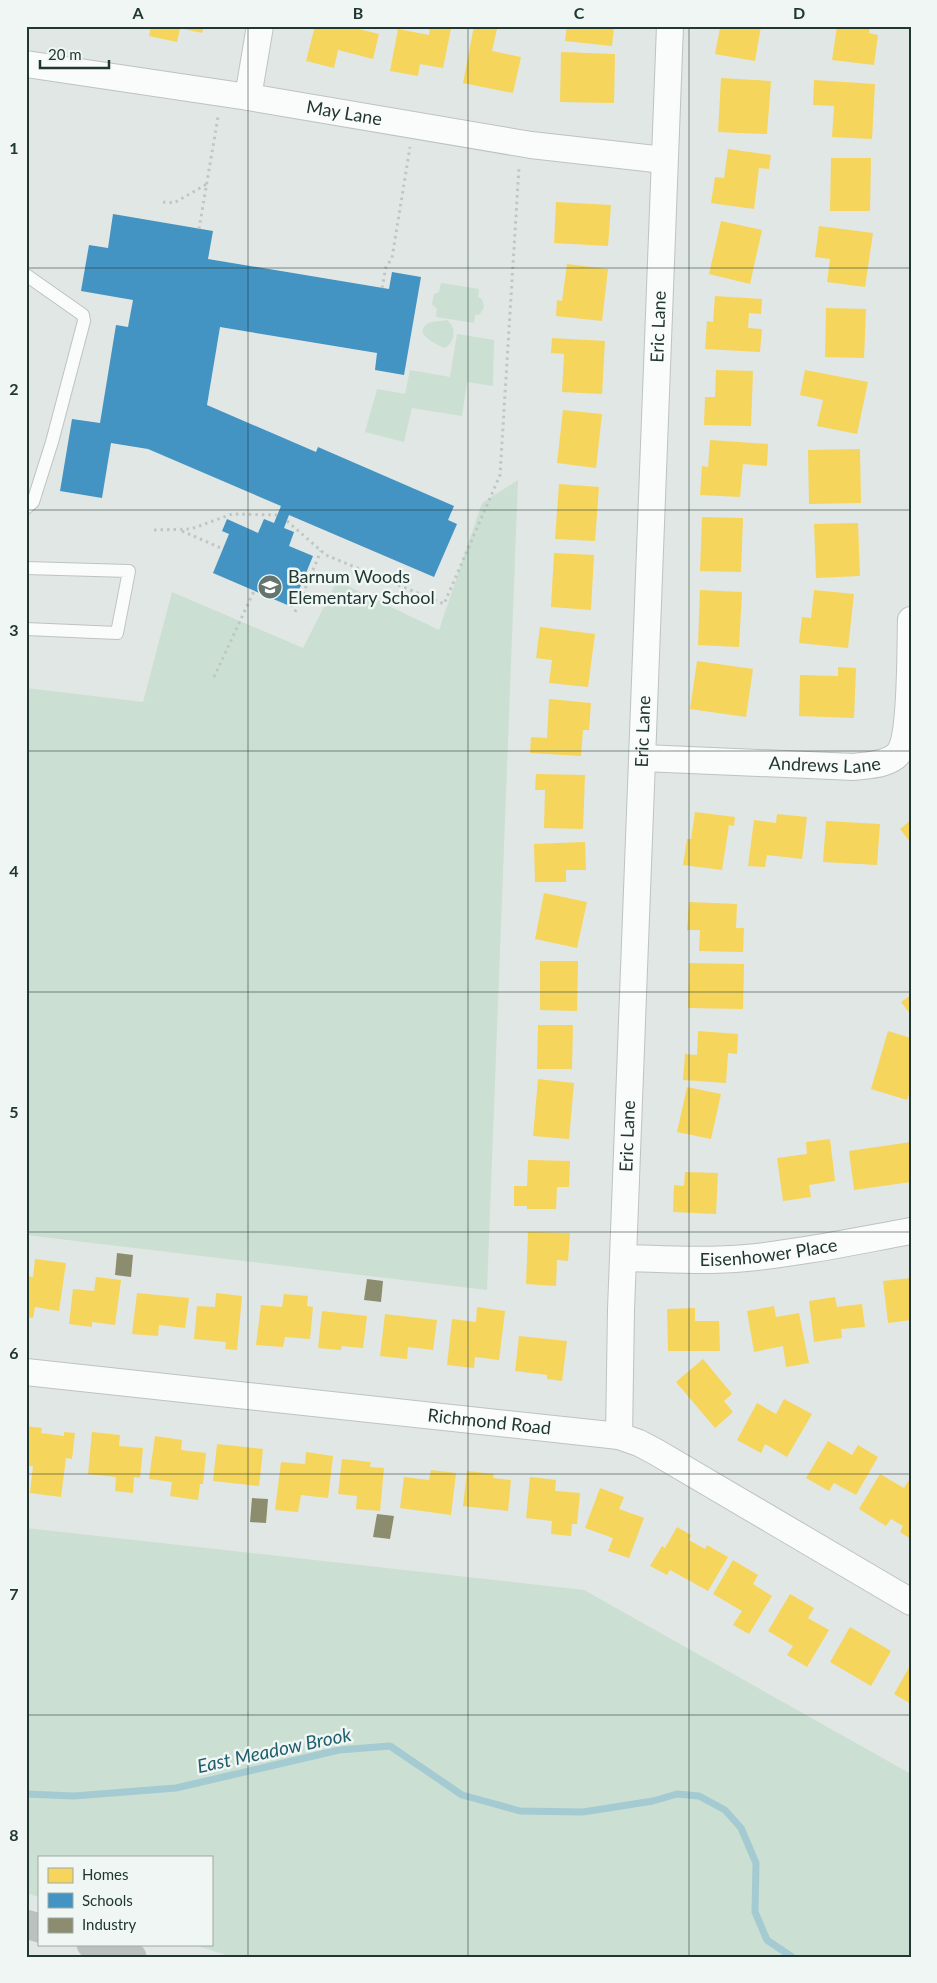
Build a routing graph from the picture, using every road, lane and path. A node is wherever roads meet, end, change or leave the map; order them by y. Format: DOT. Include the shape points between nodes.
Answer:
graph roads {
  1 [pos="260,26"];
  2 [pos="670,26"];
  3 [pos="28,72"];
  4 [pos="248,97"];
  5 [pos="218,117"];
  6 [pos="410,144"];
  7 [pos="520,159"];
  8 [pos="664,160"];
  9 [pos="207,184"];
  10 [pos="164,202"];
  11 [pos="199,229"];
  12 [pos="26,275"];
  13 [pos="382,288"];
  14 [pos="26,508"];
  15 [pos="278,515"];
  16 [pos="287,521"];
  17 [pos="154,530"];
  18 [pos="180,530"];
  19 [pos="223,549"];
  20 [pos="322,551"];
  21 [pos="26,568"];
  22 [pos="254,591"];
  23 [pos="295,612"];
  24 [pos="911,620"];
  25 [pos="26,629"];
  26 [pos="214,677"];
  27 [pos="643,758"];
  28 [pos="911,1231"];
  29 [pos="624,1258"];
  30 [pos="26,1372"];
  31 [pos="619,1436"];
  32 [pos="911,1602"];
  33 [pos="26,1924"];
  34 [pos="38,1928"];
  35 [pos="97,1946"];
  36 [pos="132,1957"];
  1 -- 4 [label="street"];
  2 -- 8 [label="street, Eric Lane"];
  3 -- 4 [label="street, May Lane"];
  4 -- 8 [label="street, May Lane" via="532,144"];
  5 -- 9 [label="path"];
  6 -- 13 [label="path" via="392,258 386,267"];
  7 -- 20 [label="path" via="500,475 444,604"];
  8 -- 27 [label="street, Eric Lane"];
  9 -- 10 [label="path" via="174,204"];
  9 -- 11 [label="path"];
  12 -- 14 [label="lane" via="82,315 84,321 52,442 33,502"];
  15 -- 18 [label="path" via="232,514"];
  16 -- 20 [label="path"];
  17 -- 18 [label="path"];
  18 -- 19 [label="path"];
  20 -- 23 [label="path"];
  21 -- 25 [label="lane" via="129,571 117,634"];
  22 -- 26 [label="path"];
  24 -- 27 [label="street, Andrews Lane" via="907,725 898,754 887,762 854,767"];
  27 -- 29 [label="street, Eric Lane"];
  28 -- 29 [label="street, Eisenhower Place" via="746,1258"];
  29 -- 31 [label="street, Eric Lane"];
  30 -- 31 [label="street, Richmond Road"];
  31 -- 32 [label="street, Richmond Road" via="656,1452"];
  33 -- 34 [label="highway"];
  35 -- 36 [label="highway"];
}
